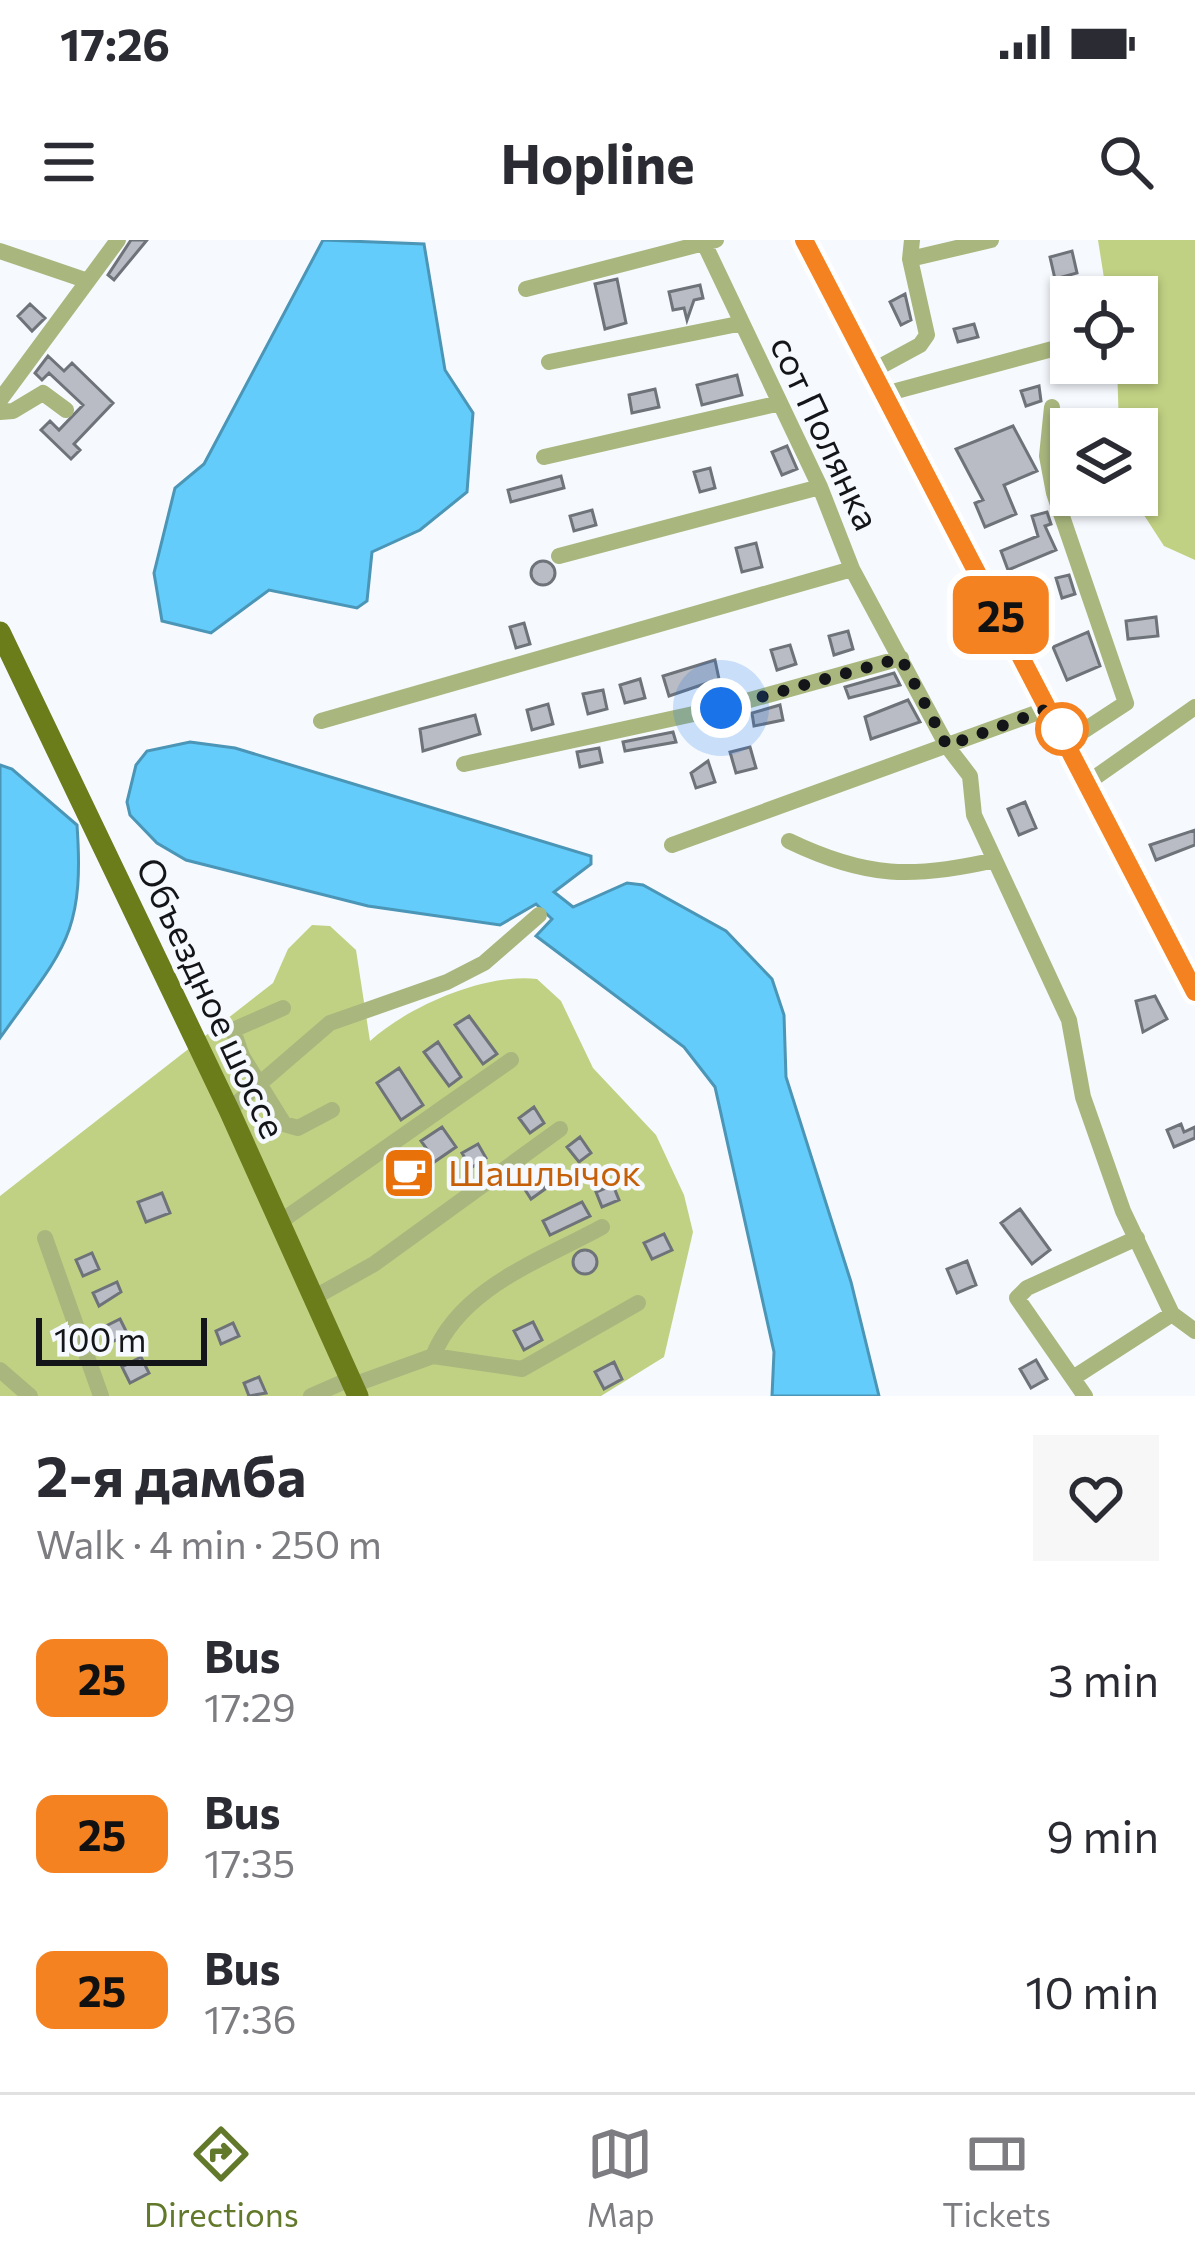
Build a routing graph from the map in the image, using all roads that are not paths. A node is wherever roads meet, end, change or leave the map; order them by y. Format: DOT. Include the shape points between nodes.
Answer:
graph roads {
  1 [pos="118,240"];
  2 [pos="804,240"];
  3 [pos="912,240"];
  4 [pos="991,240"];
  5 [pos="710,242"];
  6 [pos="0,251"];
  7 [pos="910,260"];
  8 [pos="85,280"];
  9 [pos="526,289"];
  10 [pos="738,324"];
  11 [pos="1050,350"];
  12 [pos="549,362"];
  13 [pos="872,371"];
  14 [pos="885,394"];
  15 [pos="0,400"];
  16 [pos="776,404"];
  17 [pos="1052,407"];
  18 [pos="66,410"];
  19 [pos="0,412"];
  20 [pos="544,457"];
  21 [pos="820,487"];
  22 [pos="559,556"];
  23 [pos="852,569"];
  24 [pos="0,632"];
  25 [pos="901,658"];
  26 [pos="1195,707"];
  27 [pos="1050,708"];
  28 [pos="321,722"];
  29 [pos="1068,741"];
  30 [pos="947,746"];
  31 [pos="464,764"];
  32 [pos="1090,782"];
  33 [pos="789,841"];
  34 [pos="672,845"];
  35 [pos="995,860"];
  36 [pos="539,915"];
  37 [pos="1195,992"];
  38 [pos="283,1008"];
  39 [pos="511,1060"];
  40 [pos="257,1083"];
  41 [pos="229,1110"];
  42 [pos="332,1110"];
  43 [pos="560,1129"];
  44 [pos="280,1222"];
  45 [pos="602,1227"];
  46 [pos="46,1238"];
  47 [pos="1137,1238"];
  48 [pos="315,1297"];
  49 [pos="638,1304"];
  50 [pos="1172,1314"];
  51 [pos="1195,1331"];
  52 [pos="433,1355"];
  53 [pos="0,1370"];
  54 [pos="1073,1378"];
  55 [pos="353,1387"];
  56 [pos="30,1396"];
  57 [pos="101,1396"];
  58 [pos="311,1396"];
  59 [pos="1085,1396"];
  1 -- 8 [label="street"];
  2 -- 13 [label="main road"];
  3 -- 7 [label="street"];
  4 -- 7 [label="street"];
  5 -- 9 [label="street"];
  5 -- 10 [label="street, сот Полянка"];
  6 -- 8 [label="street"];
  7 -- 13 [label="street" via="927,335"];
  8 -- 15 [label="street"];
  10 -- 12 [label="street"];
  10 -- 16 [label="street, сот Полянка"];
  11 -- 14 [label="street"];
  13 -- 14 [label="main road"];
  14 -- 27 [label="main road"];
  16 -- 20 [label="street"];
  16 -- 21 [label="street, сот Полянка"];
  17 -- 29 [label="street" via="1047,456 1054,493 1126,703"];
  18 -- 19 [label="street" via="44,393"];
  21 -- 22 [label="street"];
  21 -- 23 [label="street, сот Полянка"];
  23 -- 25 [label="street, сот Полянка"];
  23 -- 28 [label="street"];
  24 -- 41 [label="main road, Объездное шоссе"];
  25 -- 30 [label="street, сот Полянка"];
  25 -- 31 [label="street" via="721,708"];
  26 -- 32 [label="street"];
  27 -- 29 [label="main road"];
  27 -- 30 [label="street"];
  29 -- 32 [label="main road"];
  30 -- 34 [label="street"];
  30 -- 35 [label="street, сот Полянка" via="970,776 974,815"];
  32 -- 37 [label="main road"];
  33 -- 35 [label="street" via="849,867 893,875"];
  35 -- 47 [label="street, сот Полянка" via="1070,1020 1083,1097"];
  36 -- 40 [label="street" via="484,963 330,1023"];
  38 -- 40 [label="street" via="233,1030"];
  39 -- 44 [label="street"];
  40 -- 41 [label="street"];
  40 -- 42 [label="street" via="284,1124 298,1128"];
  41 -- 44 [label="main road, Объездное шоссе"];
  43 -- 48 [label="street" via="374,1264"];
  44 -- 48 [label="main road, Объездное шоссе"];
  45 -- 52 [label="street" via="465,1304"];
  46 -- 57 [label="street"];
  47 -- 50 [label="street, сот Полянка"];
  47 -- 54 [label="street" via="1020,1293 1021,1306"];
  48 -- 55 [label="main road, Объездное шоссе"];
  49 -- 52 [label="street" via="522,1370"];
  50 -- 51 [label="street"];
  50 -- 54 [label="street"];
  52 -- 55 [label="street"];
  53 -- 56 [label="street"];
  54 -- 59 [label="street"];
  55 -- 58 [label="street"];
}
